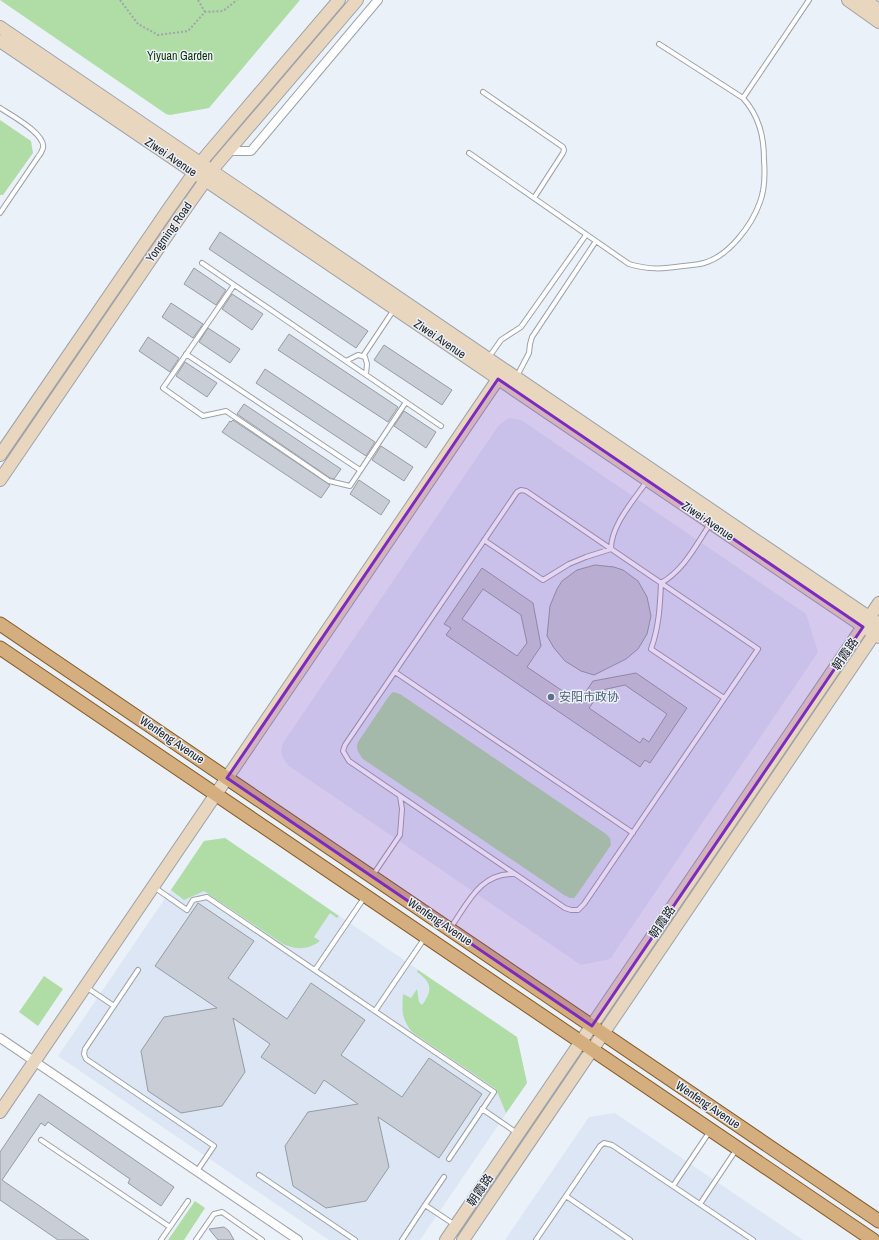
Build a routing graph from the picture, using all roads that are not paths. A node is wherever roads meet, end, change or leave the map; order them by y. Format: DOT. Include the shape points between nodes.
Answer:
graph roads {
  1 [pos="339,0"];
  2 [pos="357,0"];
  3 [pos="378,0"];
  4 [pos="809,0"];
  5 [pos="848,0"];
  6 [pos="865,0"];
  7 [pos="879,10"];
  8 [pos="879,22"];
  9 [pos="0,27"];
  10 [pos="0,41"];
  11 [pos="660,44"];
  12 [pos="484,92"];
  13 [pos="743,98"];
  14 [pos="0,108"];
  15 [pos="228,151"];
  16 [pos="469,153"];
  17 [pos="197,168"];
  18 [pos="209,176"];
  19 [pos="534,198"];
  20 [pos="1,210"];
  21 [pos="586,235"];
  22 [pos="596,241"];
  23 [pos="202,263"];
  24 [pos="234,284"];
  25 [pos="395,309"];
  26 [pos="186,354"];
  27 [pos="363,356"];
  28 [pos="488,358"];
  29 [pos="346,361"];
  30 [pos="366,374"];
  31 [pos="516,377"];
  32 [pos="498,379"];
  33 [pos="406,402"];
  34 [pos="441,426"];
  35 [pos="0,456"];
  36 [pos="360,470"];
  37 [pos="0,480"];
  38 [pos="647,480"];
  39 [pos="711,523"];
  40 [pos="484,540"];
  41 [pos="611,549"];
  42 [pos="660,583"];
  43 [pos="879,603"];
  44 [pos="0,624"];
  45 [pos="874,628"];
  46 [pos="0,648"];
  47 [pos="394,672"];
  48 [pos="724,698"];
  49 [pos="227,778"];
  50 [pos="216,794"];
  51 [pos="400,796"];
  52 [pos="633,834"];
  53 [pos="515,874"];
  54 [pos="372,876"];
  55 [pos="153,887"];
  56 [pos="366,896"];
  57 [pos="450,929"];
  58 [pos="425,936"];
  59 [pos="138,970"];
  60 [pos="315,970"];
  61 [pos="86,986"];
  62 [pos="114,1006"];
  63 [pos="374,1011"];
  64 [pos="592,1026"];
  65 [pos="603,1034"];
  66 [pos="0,1038"];
  67 [pos="581,1042"];
  68 [pos="592,1050"];
  69 [pos="34,1062"];
  70 [pos="482,1109"];
  71 [pos="0,1112"];
  72 [pos="710,1130"];
  73 [pos="518,1134"];
  74 [pos="41,1140"];
  75 [pos="738,1148"];
  76 [pos="448,1159"];
  77 [pos="196,1171"];
  78 [pos="259,1175"];
  79 [pos="444,1177"];
  80 [pos="673,1186"];
  81 [pos="566,1196"];
  82 [pos="188,1201"];
  83 [pos="700,1204"];
  84 [pos="425,1205"];
  85 [pos="879,1222"];
  86 [pos="456,1226"];
  87 [pos="170,1227"];
  88 [pos="161,1240"];
  89 [pos="196,1240"];
  90 [pos="262,1240"];
  91 [pos="298,1240"];
  92 [pos="355,1240"];
  93 [pos="402,1240"];
  94 [pos="446,1240"];
  95 [pos="463,1240"];
  96 [pos="536,1240"];
  97 [pos="630,1240"];
  98 [pos="753,1240"];
  99 [pos="873,1240"];
  1 -- 17 [label="street, Yongming Road"];
  2 -- 15 [label="street, Yongming Road"];
  3 -- 15 [label="street" via="251,151"];
  4 -- 13 [label="lane"];
  5 -- 8 [label="street"];
  6 -- 7 [label="street"];
  9 -- 17 [label="street, Ziwei Avenue"];
  10 -- 17 [label="street, Ziwei Avenue"];
  11 -- 13 [label="lane"];
  12 -- 19 [label="lane" via="563,147 563,154"];
  13 -- 22 [label="lane" via="760,125 764,145 764,186 761,202 749,225 735,242 705,263 664,269 629,264"];
  14 -- 20 [label="lane" via="35,132 42,141 43,148"];
  15 -- 18 [label="street, Yongming Road"];
  16 -- 19 [label="lane"];
  17 -- 18 [label="street, Ziwei Avenue"];
  17 -- 35 [label="street, Yongming Road"];
  18 -- 25 [label="street, Ziwei Avenue"];
  18 -- 28 [label="street, Ziwei Avenue"];
  18 -- 37 [label="street, Yongming Road"];
  19 -- 21 [label="lane"];
  21 -- 22 [label="lane"];
  21 -- 28 [label="lane" via="521,327 501,340"];
  22 -- 31 [label="lane" via="532,337 529,353"];
  23 -- 24 [label="lane"];
  24 -- 26 [label="lane"];
  24 -- 29 [label="lane"];
  25 -- 27 [label="lane"];
  25 -- 32 [label="street, Ziwei Avenue"];
  26 -- 36 [label="lane"];
  26 -- 36 [label="lane" via="163,388 203,416 226,411 329,481 350,486"];
  27 -- 29 [label="lane" via="354,356"];
  27 -- 30 [label="lane" via="366,360"];
  28 -- 31 [label="street, Ziwei Avenue"];
  29 -- 30 [label="lane"];
  30 -- 33 [label="lane"];
  31 -- 45 [label="street, Ziwei Avenue"];
  32 -- 38 [label="street, Ziwei Avenue"];
  32 -- 49 [label="street"];
  33 -- 34 [label="lane"];
  33 -- 36 [label="lane"];
  38 -- 39 [label="street, Ziwei Avenue"];
  38 -- 41 [label="lane" via="617,525"];
  39 -- 42 [label="lane" via="682,566"];
  39 -- 45 [label="street, Ziwei Avenue"];
  40 -- 41 [label="lane" via="543,580 569,564"];
  40 -- 41 [label="lane" via="517,492 521,490"];
  40 -- 47 [label="lane"];
  41 -- 42 [label="lane"];
  42 -- 48 [label="lane" via="660,609 652,650"];
  42 -- 48 [label="lane" via="758,649"];
  43 -- 45 [label="street, 朝霞路"];
  44 -- 49 [label="main road, Wenfeng Avenue"];
  45 -- 64 [label="street, 朝霞路"];
  45 -- 65 [label="street, 朝霞路"];
  46 -- 50 [label="main road, Wenfeng Avenue"];
  47 -- 51 [label="lane" via="343,750 348,761"];
  47 -- 52 [label="lane"];
  48 -- 52 [label="lane"];
  49 -- 50 [label="street"];
  49 -- 54 [label="main road, Wenfeng Avenue"];
  50 -- 55 [label="street"];
  50 -- 56 [label="main road, Wenfeng Avenue"];
  51 -- 53 [label="lane"];
  51 -- 54 [label="lane" via="400,835"];
  52 -- 53 [label="lane" via="578,910 565,908"];
  53 -- 57 [label="lane" via="499,875 480,886"];
  54 -- 57 [label="main road, Wenfeng Avenue"];
  55 -- 60 [label="lane" via="187,910 193,900 207,897"];
  55 -- 61 [label="street"];
  56 -- 58 [label="main road, Wenfeng Avenue"];
  56 -- 60 [label="lane"];
  57 -- 64 [label="main road, Wenfeng Avenue"];
  58 -- 63 [label="lane"];
  58 -- 67 [label="main road, Wenfeng Avenue"];
  59 -- 62 [label="lane"];
  60 -- 63 [label="lane"];
  61 -- 62 [label="lane"];
  61 -- 69 [label="street"];
  62 -- 77 [label="lane" via="85,1049 86,1059 214,1146"];
  63 -- 70 [label="lane" via="494,1092"];
  64 -- 65 [label="main road, Wenfeng Avenue"];
  64 -- 67 [label="street, 朝霞路"];
  65 -- 68 [label="street, 朝霞路"];
  65 -- 85 [label="main road, Wenfeng Avenue"];
  66 -- 69 [label="street"];
  67 -- 68 [label="main road, Wenfeng Avenue"];
  67 -- 73 [label="street, 朝霞路"];
  68 -- 72 [label="main road, Wenfeng Avenue"];
  68 -- 95 [label="street, 朝霞路"];
  69 -- 71 [label="street"];
  69 -- 77 [label="street"];
  70 -- 73 [label="lane"];
  70 -- 76 [label="lane"];
  72 -- 75 [label="main road, Wenfeng Avenue"];
  72 -- 80 [label="lane"];
  73 -- 86 [label="street, 朝霞路"];
  74 -- 87 [label="lane"];
  75 -- 83 [label="lane"];
  75 -- 99 [label="main road, Wenfeng Avenue" via="860,1234"];
  77 -- 91 [label="street"];
  78 -- 92 [label="lane"];
  79 -- 84 [label="lane"];
  80 -- 81 [label="lane" via="612,1145 604,1143"];
  80 -- 83 [label="lane"];
  81 -- 96 [label="lane"];
  81 -- 97 [label="lane"];
  82 -- 87 [label="lane"];
  83 -- 98 [label="lane"];
  84 -- 86 [label="lane"];
  84 -- 93 [label="lane"];
  86 -- 94 [label="street, 朝霞路"];
  87 -- 88 [label="lane"];
  89 -- 90 [label="lane" via="214,1214 222,1212"];
}
